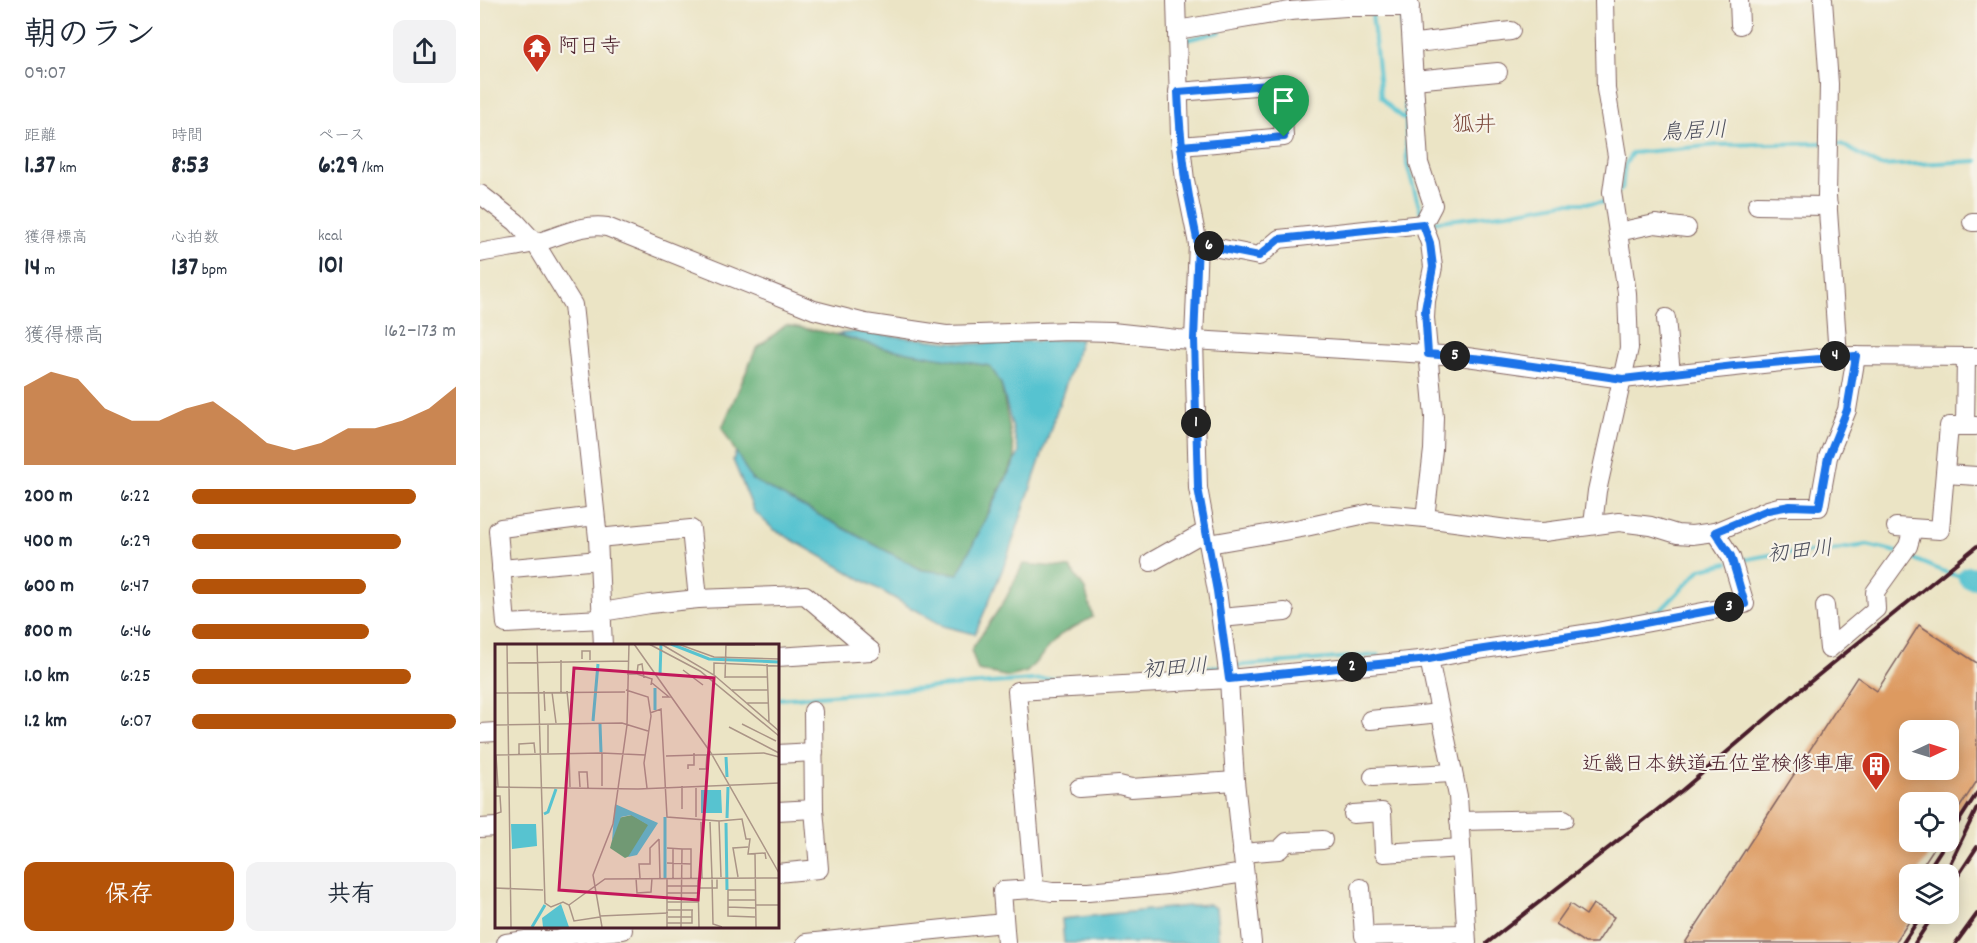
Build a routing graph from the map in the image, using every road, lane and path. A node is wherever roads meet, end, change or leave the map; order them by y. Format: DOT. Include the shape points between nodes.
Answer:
graph roads {
  1 [pos="1176,0"];
  2 [pos="1604,0"];
  3 [pos="1738,0"];
  4 [pos="1823,0"];
  5 [pos="1405,5"];
  6 [pos="1740,25"];
  7 [pos="1511,32"];
  8 [pos="1177,34"];
  9 [pos="1412,43"];
  10 [pos="1498,72"];
  11 [pos="1414,81"];
  12 [pos="1178,92"];
  13 [pos="1181,146"];
  14 [pos="480,194"];
  15 [pos="1757,205"];
  16 [pos="1828,206"];
  17 [pos="1423,224"];
  18 [pos="1687,228"];
  19 [pos="1618,232"];
  20 [pos="535,243"];
  21 [pos="1198,244"];
  22 [pos="480,253"];
  23 [pos="1666,318"];
  24 [pos="1194,339"];
  25 [pos="1428,354"];
  26 [pos="1847,356"];
  27 [pos="1971,357"];
  28 [pos="1671,374"];
  29 [pos="1623,379"];
  30 [pos="1971,426"];
  31 [pos="1945,474"];
  32 [pos="1977,476"];
  33 [pos="595,516"];
  34 [pos="1425,518"];
  35 [pos="1593,525"];
  36 [pos="1715,532"];
  37 [pos="598,538"];
  38 [pos="1207,538"];
  39 [pos="599,560"];
  40 [pos="1151,562"];
  41 [pos="501,569"];
  42 [pos="698,599"];
  43 [pos="1825,606"];
  44 [pos="1285,612"];
  45 [pos="602,616"];
  46 [pos="1221,618"];
  47 [pos="603,644"];
  48 [pos="778,657"];
  49 [pos="1429,659"];
  50 [pos="1228,671"];
  51 [pos="813,711"];
  52 [pos="1440,713"];
  53 [pos="1370,720"];
  54 [pos="495,732"];
  55 [pos="480,733"];
  56 [pos="814,752"];
  57 [pos="778,754"];
  58 [pos="1453,773"];
  59 [pos="1373,777"];
  60 [pos="1235,781"];
  61 [pos="1079,788"];
  62 [pos="814,809"];
  63 [pos="778,811"];
  64 [pos="1353,814"];
  65 [pos="1564,819"];
  66 [pos="1459,821"];
  67 [pos="495,827"];
  68 [pos="480,828"];
  69 [pos="1323,840"];
  70 [pos="1461,848"];
  71 [pos="1242,853"];
  72 [pos="778,873"];
  73 [pos="1244,873"];
  74 [pos="1361,888"];
  75 [pos="1034,889"];
  76 [pos="1004,923"];
  77 [pos="525,933"];
  78 [pos="623,933"];
  79 [pos="564,936"];
  80 [pos="1466,938"];
  81 [pos="893,939"];
  82 [pos="506,943"];
  83 [pos="806,943"];
  84 [pos="1006,943"];
  85 [pos="1252,943"];
  1 -- 8 [label="street"];
  2 -- 19 [label="street" via="1606,89 1617,156 1612,199"];
  3 -- 6 [label="street"];
  4 -- 16 [label="street" via="1828,75"];
  5 -- 8 [label="street" via="1290,11"];
  5 -- 9 [label="street"];
  7 -- 9 [label="street"];
  8 -- 12 [label="street"];
  9 -- 11 [label="street"];
  10 -- 11 [label="street"];
  11 -- 17 [label="street" via="1419,163 1433,205"];
  12 -- 13 [label="street"];
  12 -- 13 [label="street" via="1281,84 1284,127 1284,137"];
  13 -- 21 [label="street"];
  14 -- 20 [label="street" via="516,222"];
  15 -- 16 [label="street"];
  16 -- 26 [label="street"];
  17 -- 21 [label="street" via="1279,239 1259,256"];
  17 -- 25 [label="street" via="1433,267 1425,310"];
  18 -- 19 [label="street" via="1655,224"];
  19 -- 29 [label="street" via="1627,293 1629,348"];
  20 -- 22 [label="street"];
  20 -- 24 [label="street" via="583,227 607,227 814,310 889,327 946,335 1091,331"];
  20 -- 33 [label="street" via="573,305"];
  21 -- 24 [label="street"];
  23 -- 28 [label="street"];
  24 -- 25 [label="street"];
  24 -- 38 [label="street" via="1196,461"];
  25 -- 29 [label="street"];
  25 -- 34 [label="street" via="1434,417"];
  26 -- 27 [label="street"];
  26 -- 28 [label="street"];
  26 -- 36 [label="street" via="1847,410 1828,457 1819,507 1768,510"];
  27 -- 30 [label="street"];
  28 -- 29 [label="street"];
  29 -- 35 [label="street" via="1612,417"];
  30 -- 31 [label="street" via="1949,426"];
  31 -- 32 [label="street"];
  31 -- 43 [label="street" via="1940,530 1906,534 1897,562 1875,592 1876,609 1829,649"];
  33 -- 37 [label="street"];
  33 -- 41 [label="street" via="501,528"];
  34 -- 35 [label="street" via="1544,532"];
  34 -- 38 [label="street" via="1371,513 1301,528"];
  35 -- 36 [label="street" via="1619,522 1692,535"];
  36 -- 49 [label="street" via="1733,561 1745,604"];
  37 -- 39 [label="street"];
  37 -- 42 [label="street" via="691,529"];
  38 -- 40 [label="street"];
  38 -- 46 [label="street"];
  39 -- 41 [label="street"];
  39 -- 45 [label="street"];
  41 -- 45 [label="street" via="506,624"];
  42 -- 45 [label="street" via="650,604"];
  42 -- 48 [label="street" via="805,595 870,651"];
  44 -- 46 [label="street"];
  45 -- 47 [label="street"];
  46 -- 50 [label="street"];
  49 -- 50 [label="street"];
  49 -- 52 [label="street"];
  50 -- 60 [label="street"];
  50 -- 75 [label="street" via="1017,692"];
  51 -- 56 [label="street"];
  52 -- 53 [label="street"];
  52 -- 58 [label="street"];
  54 -- 55 [label="street"];
  56 -- 57 [label="street"];
  56 -- 62 [label="street"];
  58 -- 59 [label="street"];
  58 -- 66 [label="street"];
  60 -- 61 [label="street"];
  60 -- 71 [label="street"];
  62 -- 63 [label="street"];
  62 -- 72 [label="street" via="819,869"];
  64 -- 70 [label="street" via="1382,812 1384,853"];
  65 -- 66 [label="street"];
  66 -- 70 [label="street"];
  67 -- 68 [label="street"];
  69 -- 71 [label="street" via="1287,842 1279,850"];
  70 -- 80 [label="street"];
  71 -- 73 [label="street"];
  73 -- 75 [label="street" via="1088,892"];
  73 -- 85 [label="street"];
  74 -- 80 [label="street" via="1364,936"];
  75 -- 76 [label="street" via="1002,891"];
  76 -- 81 [label="street"];
  76 -- 84 [label="street"];
  77 -- 79 [label="street"];
  77 -- 82 [label="street"];
  78 -- 79 [label="street"];
  81 -- 83 [label="street"];
}
